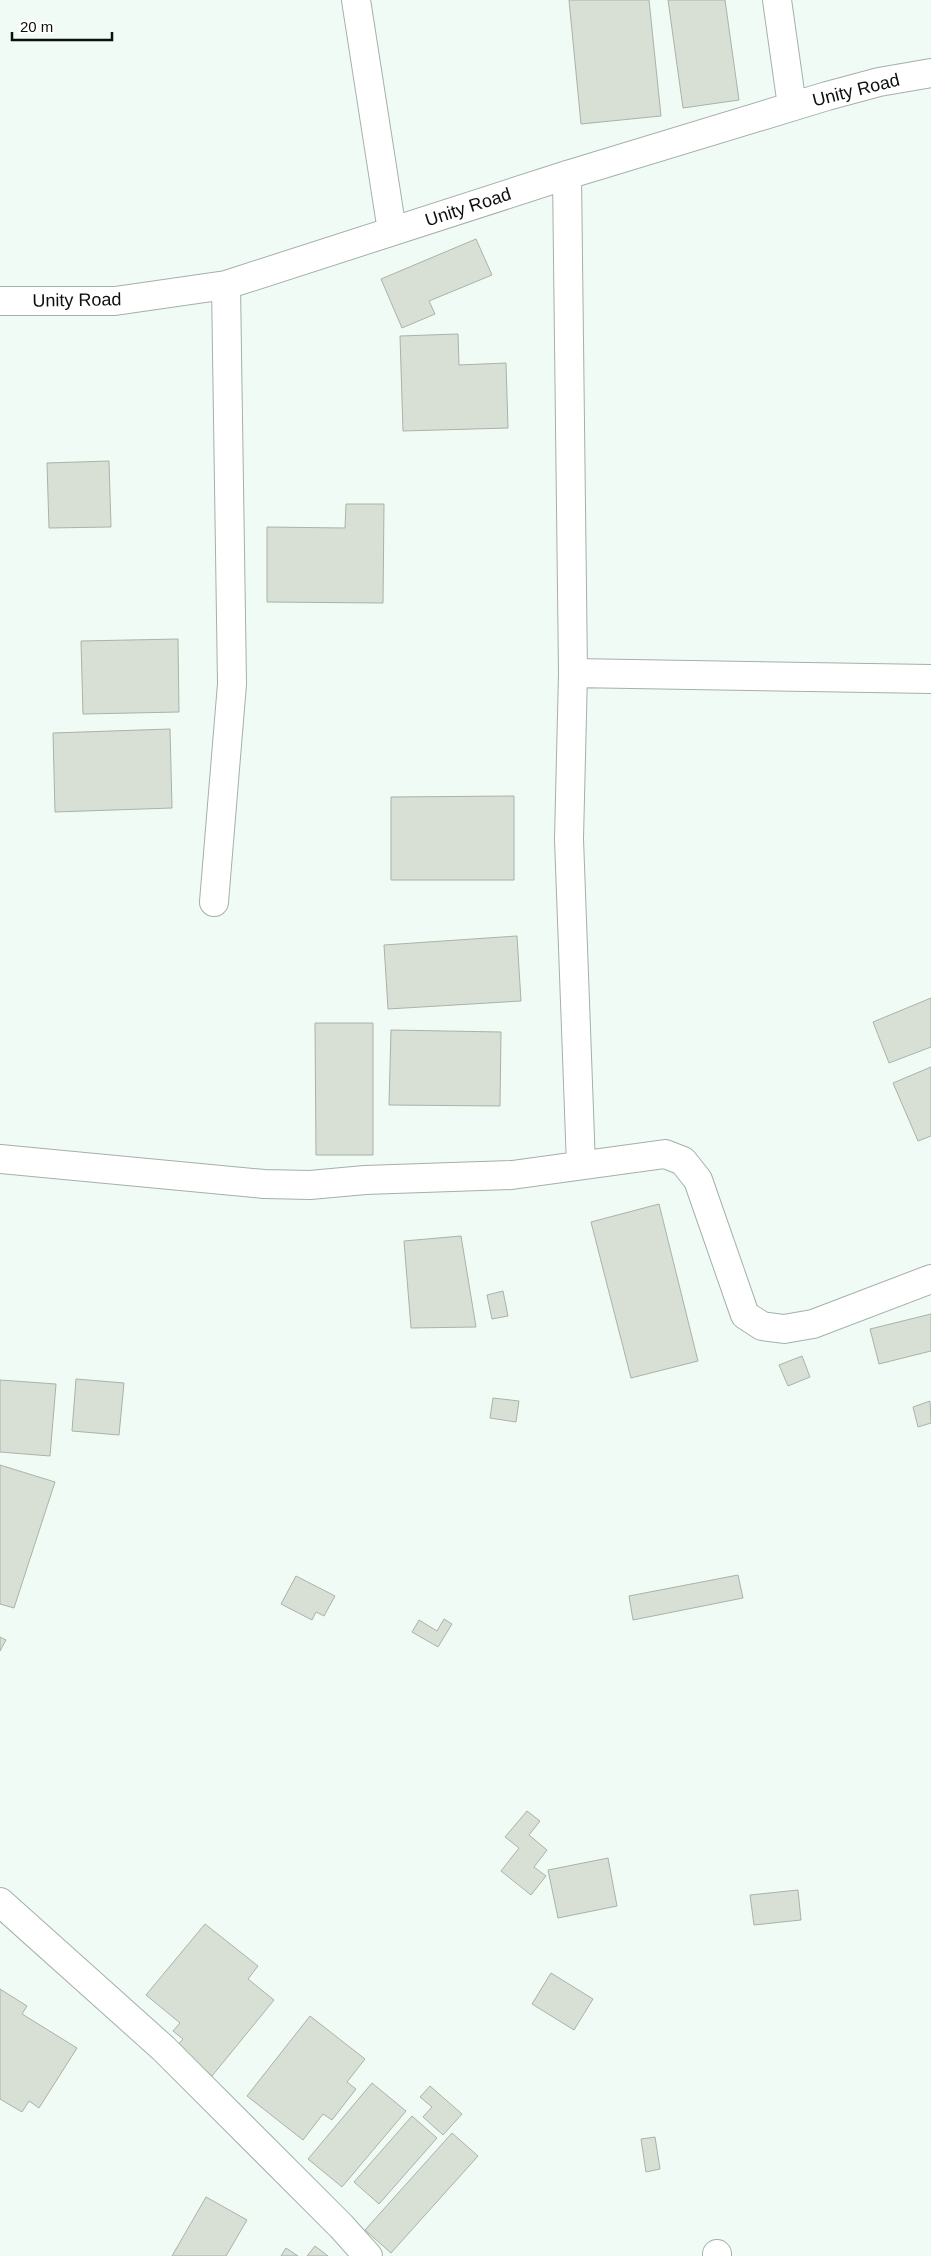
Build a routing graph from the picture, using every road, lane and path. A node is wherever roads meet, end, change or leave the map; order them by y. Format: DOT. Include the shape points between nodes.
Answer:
graph roads {
  1 [pos="356,0"];
  2 [pos="778,0"];
  3 [pos="931,73"];
  4 [pos="792,106"];
  5 [pos="567,175"];
  6 [pos="392,231"];
  7 [pos="226,285"];
  8 [pos="0,301"];
  9 [pos="573,674"];
  10 [pos="931,680"];
  11 [pos="214,902"];
  12 [pos="0,1159"];
  13 [pos="581,1165"];
  14 [pos="931,1279"];
  15 [pos="0,1902"];
  16 [pos="368,2256"];
  1 -- 6 [label="street"];
  2 -- 4 [label="street"];
  3 -- 4 [label="street, Unity Road" via="879,82"];
  4 -- 5 [label="street, Unity Road"];
  5 -- 6 [label="street, Unity Road"];
  5 -- 9 [label="street"];
  6 -- 7 [label="street, Unity Road"];
  7 -- 8 [label="street, Unity Road" via="115,301"];
  7 -- 11 [label="street" via="232,684"];
  9 -- 10 [label="street"];
  9 -- 13 [label="street" via="570,839"];
  12 -- 13 [label="street" via="264,1184 310,1185 512,1175"];
  13 -- 14 [label="street" via="665,1154 683,1161 698,1180 745,1314 762,1326 784,1329 813,1324"];
  15 -- 16 [label="street" via="163,2048"];
}
